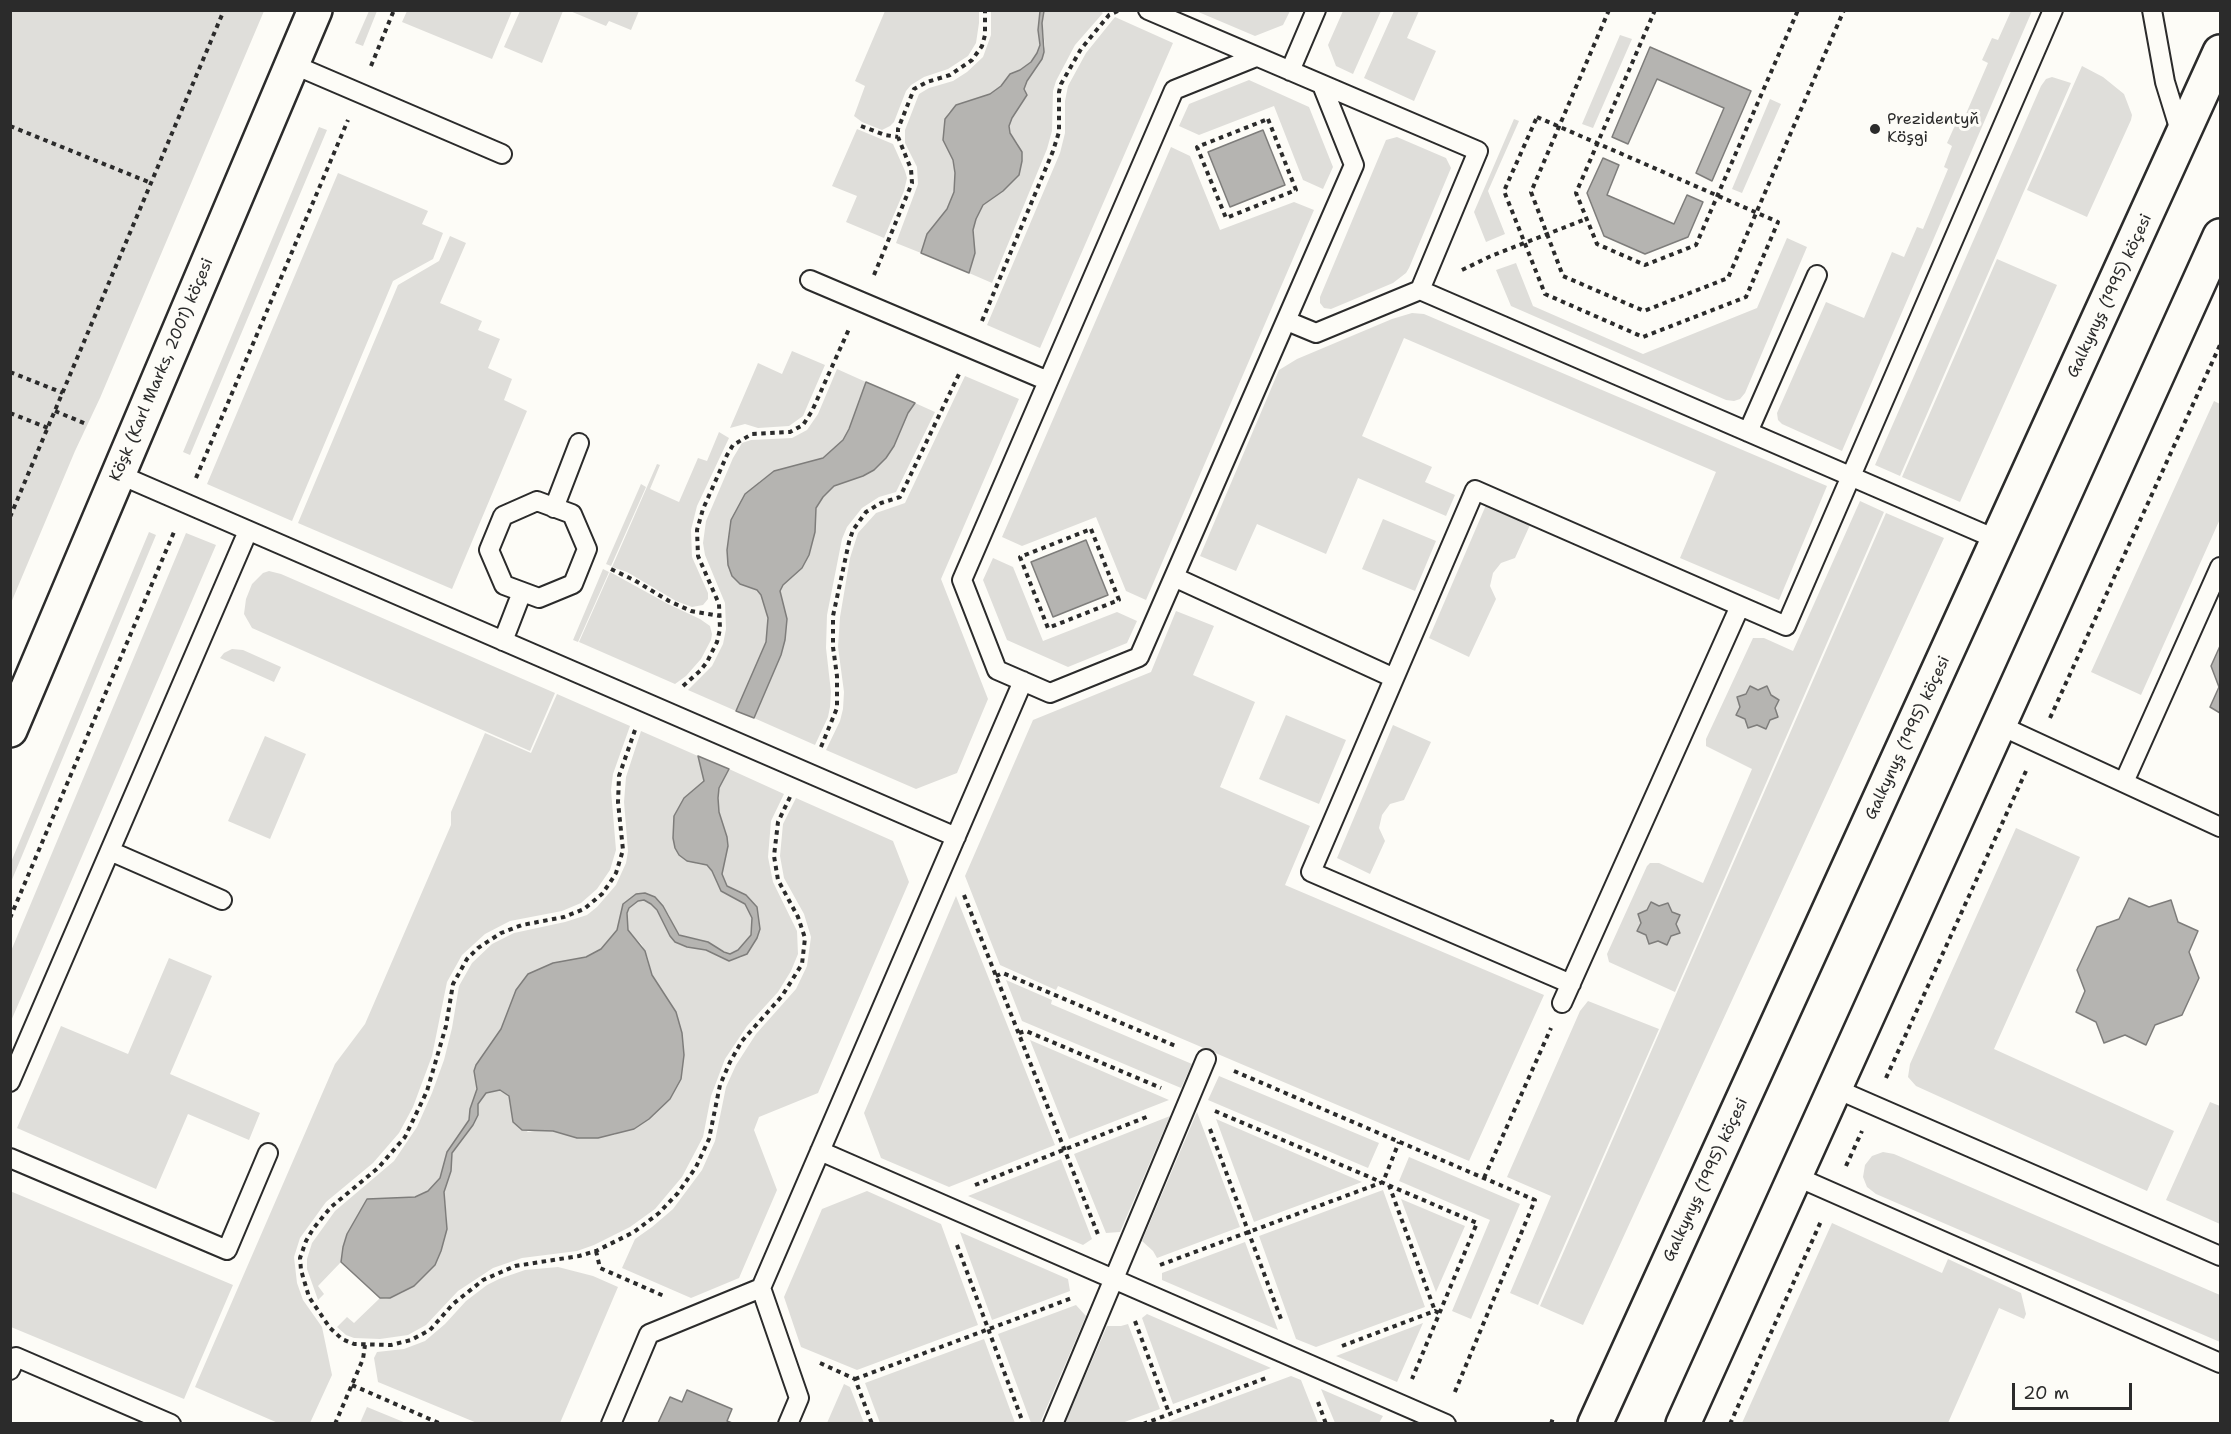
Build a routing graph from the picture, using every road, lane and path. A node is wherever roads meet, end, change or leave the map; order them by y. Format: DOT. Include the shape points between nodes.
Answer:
graph roads {
  1 [pos="224,10"];
  2 [pos="315,10"];
  3 [pos="394,10"];
  4 [pos="985,10"];
  5 [pos="1119,10"];
  6 [pos="1148,10"];
  7 [pos="1316,10"];
  8 [pos="1609,10"];
  9 [pos="1655,10"];
  10 [pos="1798,10"];
  11 [pos="1844,10"];
  12 [pos="2053,10"];
  13 [pos="2152,10"];
  14 [pos="2220,52"];
  15 [pos="1256,57"];
  16 [pos="372,63"];
  17 [pos="292,64"];
  18 [pos="1290,71"];
  19 [pos="1322,85"];
  20 [pos="350,116"];
  21 [pos="10,126"];
  22 [pos="861,126"];
  23 [pos="1559,126"];
  24 [pos="898,137"];
  25 [pos="2182,137"];
  26 [pos="1598,143"];
  27 [pos="502,154"];
  28 [pos="151,183"];
  29 [pos="1718,195"];
  30 [pos="1756,212"];
  31 [pos="1226,218"];
  32 [pos="1586,219"];
  33 [pos="1547,234"];
  34 [pos="2220,236"];
  35 [pos="1525,243"];
  36 [pos="1816,275"];
  37 [pos="810,280"];
  38 [pos="1420,290"];
  39 [pos="861,302"];
  40 [pos="1287,321"];
  41 [pos="2220,345"];
  42 [pos="970,348"];
  43 [pos="10,372"];
  44 [pos="1048,381"];
  45 [pos="63,393"];
  46 [pos="55,411"];
  47 [pos="10,413"];
  48 [pos="86,424"];
  49 [pos="48,428"];
  50 [pos="1748,432"];
  51 [pos="579,443"];
  52 [pos="117,474"];
  53 [pos="197,476"];
  54 [pos="1851,477"];
  55 [pos="554,508"];
  56 [pos="10,517"];
  57 [pos="1091,529"];
  58 [pos="174,530"];
  59 [pos="248,531"];
  60 [pos="1998,540"];
  61 [pos="583,558"];
  62 [pos="2220,567"];
  63 [pos="1174,577"];
  64 [pos="522,592"];
  65 [pos="1740,606"];
  66 [pos="720,616"];
  67 [pos="503,641"];
  68 [pos="1394,678"];
  69 [pos="1023,681"];
  70 [pos="681,687"];
  71 [pos="1999,725"];
  72 [pos="636,728"];
  73 [pos="10,730"];
  74 [pos="2039,743"];
  75 [pos="820,747"];
  76 [pos="2124,782"];
  77 [pos="790,796"];
  78 [pos="2220,827"];
  79 [pos="956,837"];
  80 [pos="110,851"];
  81 [pos="938,876"];
  82 [pos="222,900"];
  83 [pos="10,918"];
  84 [pos="996,976"];
  85 [pos="1571,984"];
  86 [pos="1562,1003"];
  87 [pos="1019,1033"];
  88 [pos="1206,1059"];
  89 [pos="10,1082"];
  90 [pos="1834,1088"];
  91 [pos="1196,1103"];
  92 [pos="1873,1106"];
  93 [pos="1399,1142"];
  94 [pos="1065,1149"];
  95 [pos="820,1151"];
  96 [pos="268,1153"];
  97 [pos="10,1158"];
  98 [pos="1795,1176"];
  99 [pos="1484,1178"];
  100 [pos="1383,1182"];
  101 [pos="1389,1185"];
  102 [pos="1834,1193"];
  103 [pos="955,1209"];
  104 [pos="1249,1232"];
  105 [pos="2220,1256"];
  106 [pos="1114,1279"];
  107 [pos="762,1288"];
  108 [pos="1440,1312"];
  109 [pos="988,1329"];
  110 [pos="365,1345"];
  111 [pos="1304,1362"];
  112 [pos="2220,1363"];
  113 [pos="10,1370"];
  114 [pos="855,1379"];
  115 [pos="352,1385"];
  116 [pos="1401,1404"];
  117 [pos="1169,1413"];
  118 [pos="1553,1418"];
  119 [pos="1444,1423"];
  120 [pos="171,1424"];
  121 [pos="335,1424"];
  122 [pos="441,1424"];
  123 [pos="611,1424"];
  124 [pos="788,1424"];
  125 [pos="1023,1424"];
  126 [pos="1053,1424"];
  127 [pos="1551,1424"];
  128 [pos="1595,1424"];
  129 [pos="1683,1424"];
  130 [pos="1730,1424"];
  1 -- 28 [label="path"];
  2 -- 17 [label="street, Köşk (Karl Marks, 2001) köçesi"];
  3 -- 16 [label="path"];
  4 -- 24 [label="path" via="985,35 978,53 964,68 915,89"];
  5 -- 42 [label="path" via="1109,15 1081,49 1061,84 1059,132 1053,151"];
  6 -- 15 [label="lane"];
  7 -- 18 [label="lane"];
  8 -- 23 [label="path"];
  9 -- 26 [label="path"];
  10 -- 29 [label="path"];
  11 -- 30 [label="path"];
  12 -- 54 [label="lane"];
  13 -- 25 [label="lane" via="2165,82"];
  14 -- 25 [label="street, Galkynyş (1995) köçesi"];
  15 -- 18 [label="lane"];
  15 -- 44 [label="lane" via="1174,90"];
  17 -- 27 [label="lane"];
  17 -- 52 [label="street, Köşk (Karl Marks, 2001) köçesi"];
  18 -- 19 [label="lane"];
  19 -- 38 [label="lane" via="1478,151"];
  19 -- 40 [label="lane" via="1354,165"];
  20 -- 53 [label="path"];
  21 -- 28 [label="path"];
  22 -- 24 [label="path"];
  23 -- 26 [label="path"];
  23 -- 33 [label="path" via="1531,192"];
  23 -- 35 [label="path" via="1537,117 1504,191"];
  24 -- 39 [label="path" via="913,177 911,189"];
  25 -- 60 [label="street, Galkynyş (1995) köçesi"];
  26 -- 29 [label="path"];
  26 -- 32 [label="path" via="1576,193"];
  28 -- 45 [label="path"];
  29 -- 30 [label="path"];
  29 -- 32 [label="path" via="1696,245 1645,265 1597,244"];
  30 -- 33 [label="path" via="1728,278 1644,311 1563,276"];
  30 -- 35 [label="path" via="1778,222 1746,297 1643,337 1545,294"];
  31 -- 31 [label="path" via="1197,147 1268,119 1296,190"];
  32 -- 33 [label="path"];
  33 -- 35 [label="path"];
  34 -- 71 [label="street"];
  35 -- 38 [label="path"];
  36 -- 50 [label="lane"];
  37 -- 39 [label="lane"];
  38 -- 40 [label="lane" via="1316,333"];
  38 -- 50 [label="lane"];
  39 -- 42 [label="lane"];
  39 -- 66 [label="path" via="808,419 790,432 752,434 733,445 703,509 697,530 698,556 715,592"];
  40 -- 63 [label="lane"];
  41 -- 74 [label="path"];
  42 -- 44 [label="lane"];
  42 -- 75 [label="path" via="900,497 866,513 853,530 842,567 832,632 837,708"];
  43 -- 45 [label="path"];
  44 -- 69 [label="lane" via="962,580 997,670"];
  45 -- 46 [label="path"];
  46 -- 48 [label="path"];
  46 -- 49 [label="path"];
  47 -- 49 [label="path"];
  49 -- 56 [label="path"];
  50 -- 54 [label="lane"];
  51 -- 55 [label="lane"];
  52 -- 59 [label="lane"];
  52 -- 73 [label="street, Köşk (Karl Marks, 2001) köçesi"];
  54 -- 60 [label="lane"];
  54 -- 65 [label="lane" via="1786,626"];
  55 -- 61 [label="lane" via="572,514 587,549"];
  55 -- 64 [label="lane" via="537,501 503,516 489,550 504,585"];
  57 -- 57 [label="path" via="1119,600 1048,628 1020,557"];
  58 -- 83 [label="path"];
  59 -- 67 [label="lane"];
  59 -- 80 [label="lane"];
  60 -- 128 [label="street, Galkynyş (1995) köçesi"];
  61 -- 64 [label="lane" via="573,584 539,598"];
  61 -- 66 [label="path" via="625,575 691,611"];
  62 -- 76 [label="lane"];
  63 -- 68 [label="lane"];
  63 -- 69 [label="lane" via="1139,657 1050,693"];
  64 -- 67 [label="lane"];
  65 -- 68 [label="lane" via="1475,490"];
  65 -- 85 [label="lane"];
  66 -- 70 [label="path" via="713,652 700,671"];
  67 -- 79 [label="lane"];
  68 -- 85 [label="lane" via="1311,872"];
  69 -- 79 [label="lane"];
  71 -- 74 [label="lane"];
  71 -- 90 [label="street"];
  72 -- 110 [label="path" via="620,776 622,850 611,881 594,903 584,909 501,933 467,959 453,984 446,1026 427,1091 405,1137 378,1168 331,1207 306,1241 300,1258 309,1297 342,1339"];
  74 -- 76 [label="lane"];
  74 -- 92 [label="path"];
  76 -- 78 [label="lane"];
  77 -- 110 [label="path" via="778,822 774,856 778,880 805,939 802,964 790,986 742,1041 730,1062 720,1085 704,1153 678,1193 659,1214 617,1241 579,1256 515,1266 496,1273 462,1296 422,1335 403,1343"];
  79 -- 81 [label="lane"];
  80 -- 82 [label="lane"];
  80 -- 89 [label="lane"];
  81 -- 84 [label="path" via="960,886"];
  81 -- 95 [label="lane"];
  84 -- 87 [label="path"];
  84 -- 88 [label="path" via="1003,973"];
  85 -- 86 [label="lane"];
  86 -- 99 [label="path"];
  87 -- 91 [label="path" via="1026,1031"];
  87 -- 94 [label="path"];
  88 -- 91 [label="lane"];
  88 -- 93 [label="path"];
  90 -- 92 [label="lane"];
  90 -- 98 [label="street"];
  91 -- 94 [label="path"];
  91 -- 100 [label="path"];
  91 -- 104 [label="path"];
  91 -- 106 [label="lane"];
  92 -- 102 [label="path"];
  92 -- 105 [label="lane"];
  93 -- 99 [label="path"];
  93 -- 100 [label="path"];
  94 -- 103 [label="path" via="958,1191"];
  94 -- 106 [label="path"];
  95 -- 103 [label="lane"];
  95 -- 107 [label="lane"];
  96 -- 97 [label="lane" via="227,1250"];
  98 -- 102 [label="lane"];
  98 -- 129 [label="street"];
  99 -- 119 [label="path" via="1536,1200"];
  100 -- 101 [label="path"];
  100 -- 104 [label="path"];
  101 -- 108 [label="path" via="1435,1311"];
  101 -- 108 [label="path" via="1477,1223"];
  102 -- 112 [label="lane"];
  102 -- 130 [label="path"];
  103 -- 106 [label="lane"];
  103 -- 109 [label="path" via="951,1228"];
  104 -- 106 [label="path"];
  104 -- 111 [label="path" via="1287,1335"];
  106 -- 109 [label="path"];
  106 -- 111 [label="lane"];
  106 -- 117 [label="path" via="1135,1321"];
  106 -- 126 [label="lane"];
  107 -- 123 [label="lane" via="649,1334"];
  107 -- 124 [label="lane" via="798,1398"];
  108 -- 116 [label="path"];
  109 -- 114 [label="path"];
  109 -- 125 [label="path"];
  110 -- 115 [label="path"];
  111 -- 116 [label="lane"];
  113 -- 120 [label="lane" via="16,1357"];
  115 -- 121 [label="path"];
  115 -- 122 [label="path"];
  116 -- 119 [label="lane"];
  118 -- 127 [label="path"];
}
